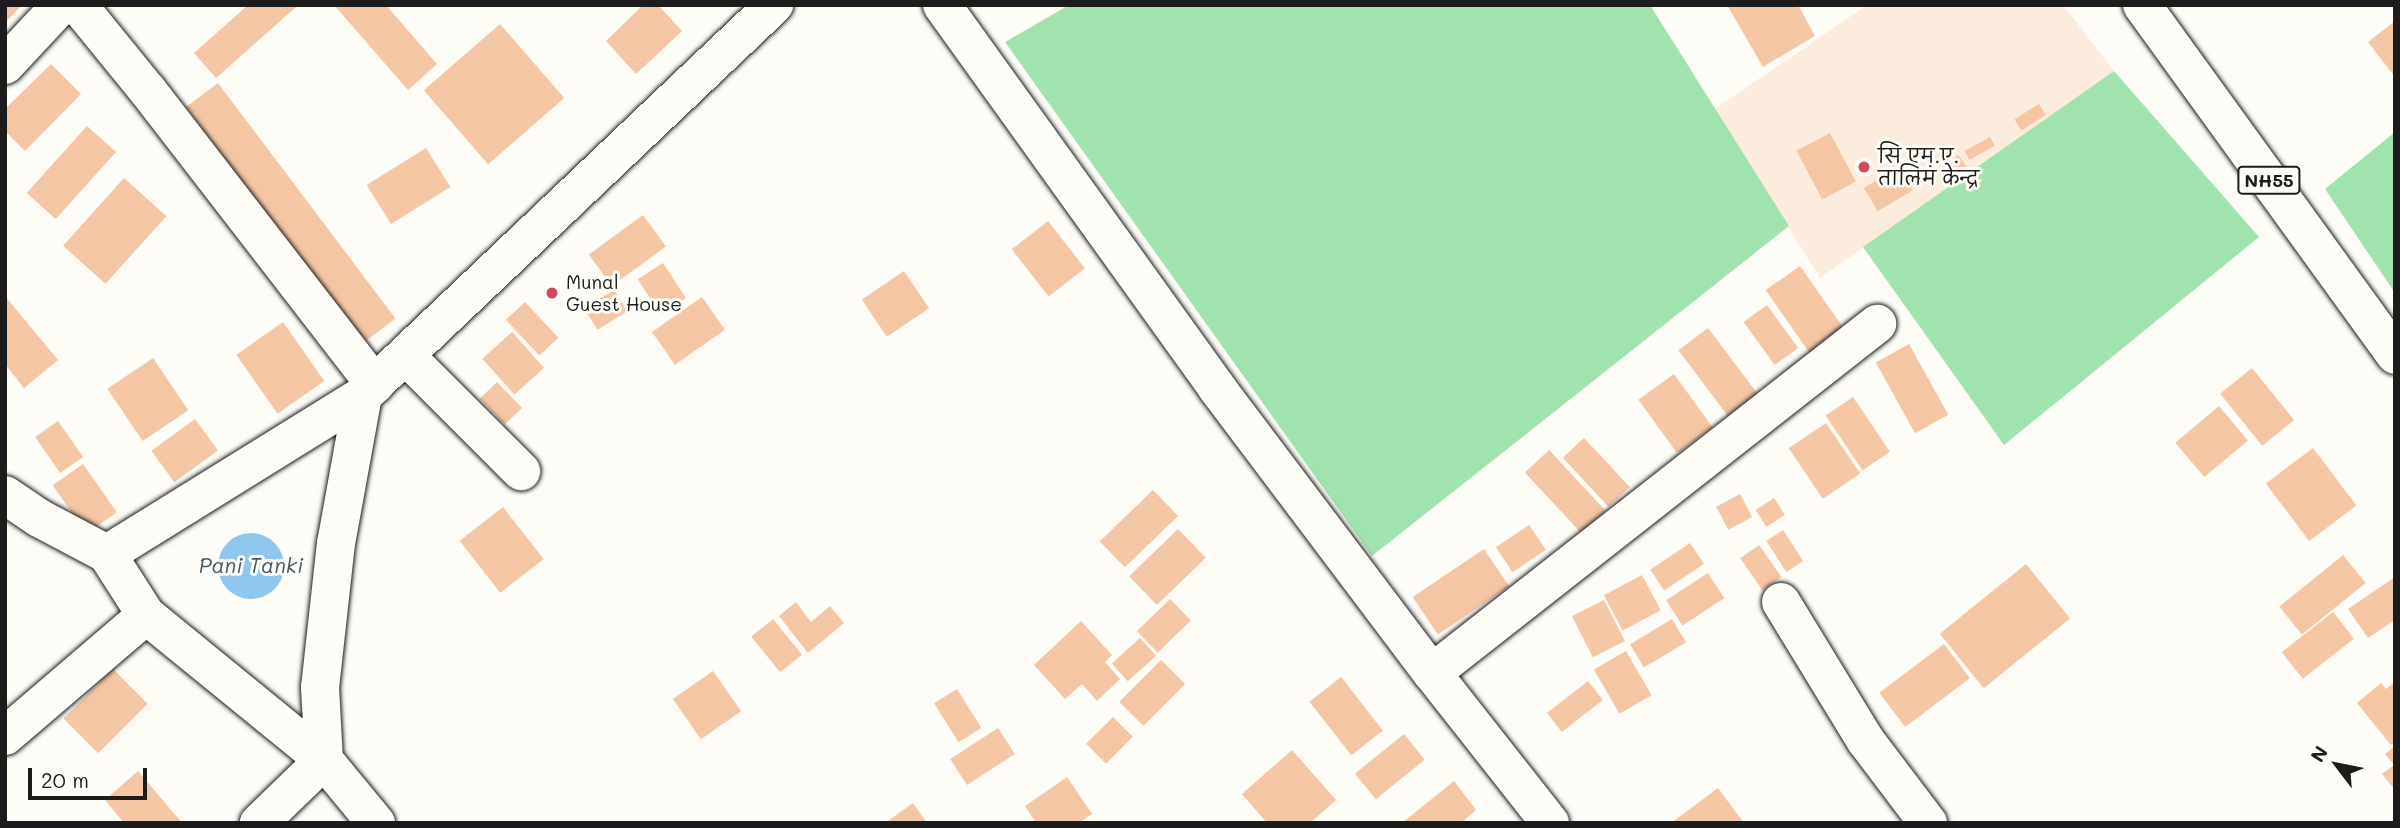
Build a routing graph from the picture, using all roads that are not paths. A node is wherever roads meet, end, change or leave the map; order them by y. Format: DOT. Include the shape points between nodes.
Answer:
graph roads {
  1 [pos="61,5"];
  2 [pos="78,5"];
  3 [pos="774,5"];
  4 [pos="942,5"];
  5 [pos="2142,5"];
  6 [pos="5,65"];
  7 [pos="1877,324"];
  8 [pos="2395,355"];
  9 [pos="406,356"];
  10 [pos="369,390"];
  11 [pos="521,471"];
  12 [pos="5,495"];
  13 [pos="107,554"];
  14 [pos="1781,602"];
  15 [pos="146,615"];
  16 [pos="1432,673"];
  17 [pos="5,736"];
  18 [pos="324,760"];
  19 [pos="259,823"];
  20 [pos="376,823"];
  21 [pos="1550,823"];
  22 [pos="1928,823"];
  1 -- 6 [label="street"];
  2 -- 10 [label="street" via="148,91"];
  3 -- 9 [label="street"];
  4 -- 16 [label="street" via="1217,388"];
  5 -- 8 [label="street, NH55"];
  7 -- 16 [label="street"];
  9 -- 10 [label="street"];
  9 -- 11 [label="street"];
  10 -- 13 [label="street"];
  10 -- 18 [label="street" via="336,543 320,687"];
  12 -- 13 [label="street"];
  13 -- 15 [label="street"];
  14 -- 22 [label="street" via="1866,740"];
  15 -- 17 [label="street"];
  15 -- 18 [label="street"];
  16 -- 21 [label="street"];
  18 -- 19 [label="street"];
  18 -- 20 [label="street"];
}
